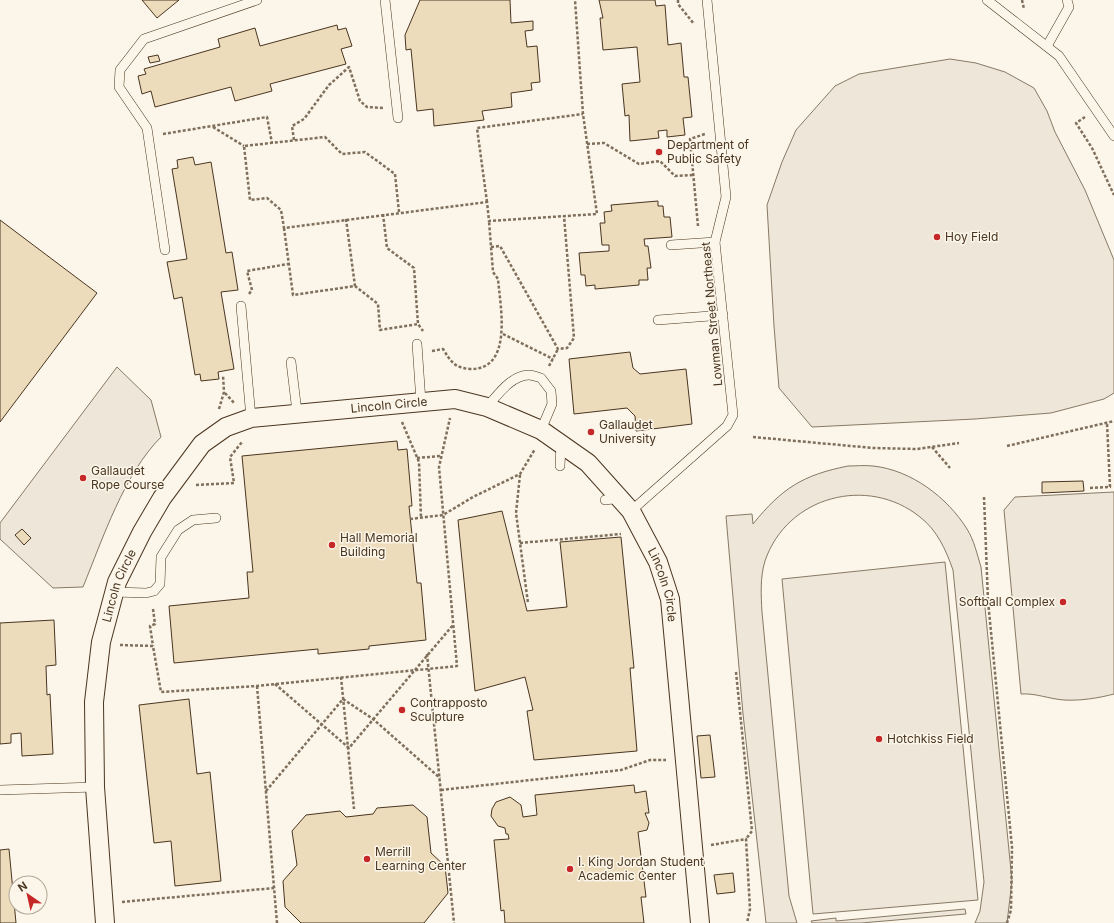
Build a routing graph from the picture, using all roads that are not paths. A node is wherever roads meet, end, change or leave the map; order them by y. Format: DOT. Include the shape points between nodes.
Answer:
graph roads {
  1 [pos="257,0"];
  2 [pos="385,0"];
  3 [pos="707,0"];
  4 [pos="987,0"];
  5 [pos="1067,0"];
  6 [pos="1047,46"];
  7 [pos="398,118"];
  8 [pos="1114,136"];
  9 [pos="715,242"];
  10 [pos="671,245"];
  11 [pos="165,250"];
  12 [pos="241,306"];
  13 [pos="723,315"];
  14 [pos="658,320"];
  15 [pos="417,344"];
  16 [pos="291,362"];
  17 [pos="421,402"];
  18 [pos="487,407"];
  19 [pos="297,412"];
  20 [pos="251,418"];
  21 [pos="540,436"];
  22 [pos="561,444"];
  23 [pos="560,466"];
  24 [pos="618,503"];
  25 [pos="216,518"];
  26 [pos="115,592"];
  27 [pos="95,787"];
  28 [pos="0,790"];
  29 [pos="105,923"];
  30 [pos="700,923"];
  1 -- 11 [label="lane" via="144,39 120,70 120,87 147,128"];
  2 -- 7 [label="lane"];
  3 -- 9 [label="lane, Lowman Street Northeast" via="726,197"];
  4 -- 6 [label="lane"];
  5 -- 6 [label="lane" via="1069,7"];
  6 -- 8 [label="lane" via="1059,56"];
  9 -- 10 [label="lane"];
  9 -- 13 [label="lane, Lowman Street Northeast"];
  12 -- 20 [label="lane"];
  13 -- 14 [label="lane"];
  13 -- 24 [label="lane, Lowman Street Northeast" via="733,415 727,426"];
  15 -- 17 [label="lane"];
  16 -- 19 [label="lane"];
  17 -- 18 [label="street, Lincoln Circle" via="454,399"];
  17 -- 19 [label="street, Lincoln Circle"];
  18 -- 21 [label="street, Lincoln Circle"];
  18 -- 21 [label="lane" via="515,380 528,375 541,378 551,391 552,404"];
  19 -- 20 [label="street, Lincoln Circle"];
  20 -- 26 [label="street, Lincoln Circle" via="226,427 202,444 162,498 142,532 117,582"];
  21 -- 22 [label="street, Lincoln Circle"];
  22 -- 23 [label="lane"];
  22 -- 24 [label="street, Lincoln Circle" via="588,463"];
  24 -- 30 [label="street, Lincoln Circle" via="658,562 670,599"];
  25 -- 26 [label="lane" via="193,520 178,530 161,557 160,584 154,591"];
  26 -- 27 [label="street, Lincoln Circle" via="100,642 94,702"];
  27 -- 28 [label="lane"];
  27 -- 29 [label="street, Lincoln Circle"];
}
